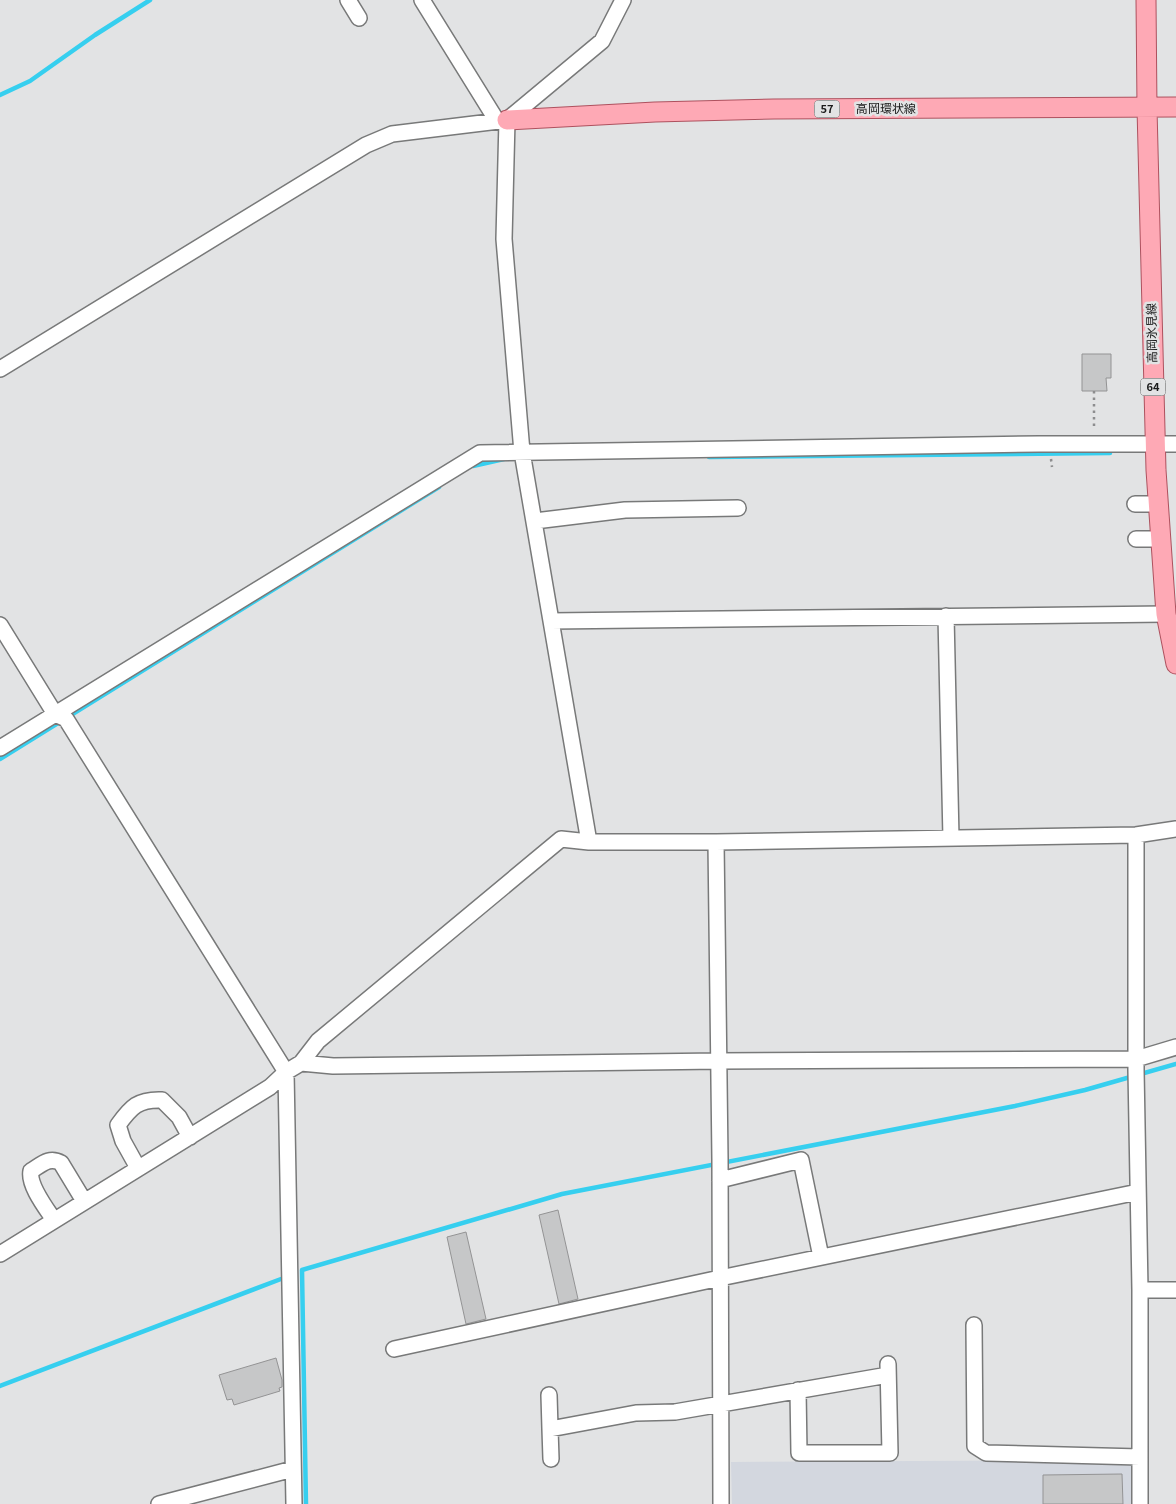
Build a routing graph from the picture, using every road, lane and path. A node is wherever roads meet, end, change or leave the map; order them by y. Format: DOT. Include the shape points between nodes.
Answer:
graph roads {
  1 [pos="348,0"];
  2 [pos="422,0"];
  3 [pos="623,0"];
  4 [pos="1146,0"];
  5 [pos="359,18"];
  6 [pos="1176,107"];
  7 [pos="1147,108"];
  8 [pos="502,120"];
  9 [pos="0,369"];
  10 [pos="1094,391"];
  11 [pos="1094,444"];
  12 [pos="1155,444"];
  13 [pos="1176,444"];
  14 [pos="522,453"];
  15 [pos="1135,504"];
  16 [pos="1158,504"];
  17 [pos="738,508"];
  18 [pos="534,521"];
  19 [pos="1136,539"];
  20 [pos="1161,539"];
  21 [pos="1166,614"];
  22 [pos="946,616"];
  23 [pos="551,620"];
  24 [pos="0,625"];
  25 [pos="1176,664"];
  26 [pos="60,716"];
  27 [pos="0,748"];
  28 [pos="1176,830"];
  29 [pos="1136,835"];
  30 [pos="951,838"];
  31 [pos="589,842"];
  32 [pos="716,842"];
  33 [pos="1176,1047"];
  34 [pos="719,1061"];
  35 [pos="302,1063"];
  36 [pos="1136,1064"];
  37 [pos="286,1072"];
  38 [pos="190,1137"];
  39 [pos="138,1168"];
  40 [pos="720,1178"];
  41 [pos="1138,1192"];
  42 [pos="84,1201"];
  43 [pos="54,1220"];
  44 [pos="0,1254"];
  45 [pos="820,1257"];
  46 [pos="720,1278"];
  47 [pos="1140,1290"];
  48 [pos="1176,1290"];
  49 [pos="974,1325"];
  50 [pos="394,1349"];
  51 [pos="798,1390"];
  52 [pos="549,1395"];
  53 [pos="722,1403"];
  54 [pos="550,1429"];
  55 [pos="1140,1457"];
  56 [pos="551,1459"];
  57 [pos="293,1468"];
  58 [pos="159,1504"];
  59 [pos="294,1504"];
  60 [pos="721,1504"];
  61 [pos="1140,1504"];
  1 -- 5 [label="street"];
  2 -- 8 [label="street"];
  3 -- 8 [label="street" via="602,41"];
  4 -- 7 [label="main road, 高岡氷見線 / 64"];
  6 -- 7 [label="main road, 高岡環状線 / 57"];
  7 -- 8 [label="main road, 高岡環状線 / 57" via="764,109"];
  7 -- 12 [label="main road, 高岡氷見線 / 64"];
  8 -- 9 [label="street" via="392,134 366,145"];
  8 -- 14 [label="street" via="504,239"];
  10 -- 11 [label="path"];
  11 -- 12 [label="street"];
  11 -- 14 [label="street" via="1040,441"];
  12 -- 13 [label="street"];
  12 -- 16 [label="main road, 高岡氷見線 / 64"];
  14 -- 18 [label="street"];
  14 -- 26 [label="street" via="480,453"];
  15 -- 16 [label="street"];
  16 -- 20 [label="main road, 高岡氷見線 / 64"];
  17 -- 18 [label="street" via="625,510"];
  18 -- 23 [label="street"];
  19 -- 20 [label="street"];
  20 -- 21 [label="main road, 高岡氷見線 / 64"];
  21 -- 22 [label="street"];
  21 -- 25 [label="main road, 高岡氷見線 / 64"];
  22 -- 23 [label="street"];
  22 -- 30 [label="street"];
  23 -- 31 [label="street"];
  24 -- 26 [label="street"];
  26 -- 27 [label="street"];
  26 -- 37 [label="street" via="76,736"];
  28 -- 29 [label="street"];
  29 -- 30 [label="street"];
  29 -- 36 [label="street"];
  30 -- 32 [label="street"];
  31 -- 32 [label="street"];
  31 -- 35 [label="street" via="561,839 318,1041"];
  32 -- 34 [label="street"];
  33 -- 36 [label="street"];
  34 -- 35 [label="street" via="333,1066"];
  34 -- 36 [label="street"];
  34 -- 40 [label="street"];
  35 -- 37 [label="street"];
  36 -- 41 [label="street"];
  37 -- 38 [label="street" via="270,1087"];
  37 -- 57 [label="street"];
  38 -- 39 [label="street"];
  38 -- 39 [label="street" via="179,1117 162,1100 141,1101 126,1113 118,1125"];
  39 -- 42 [label="street"];
  40 -- 45 [label="street" via="800,1160"];
  40 -- 46 [label="street"];
  41 -- 45 [label="street"];
  41 -- 47 [label="street"];
  42 -- 43 [label="street"];
  42 -- 43 [label="street" via="61,1163 49,1160 37,1167 30,1177"];
  43 -- 44 [label="street"];
  45 -- 46 [label="street"];
  46 -- 50 [label="street"];
  46 -- 53 [label="street"];
  47 -- 48 [label="street"];
  47 -- 55 [label="street"];
  49 -- 55 [label="street" via="975,1446 986,1453"];
  51 -- 51 [label="street" via="888,1369 890,1453 799,1453"];
  51 -- 53 [label="street"];
  52 -- 54 [label="street"];
  53 -- 54 [label="street" via="676,1412 636,1413"];
  53 -- 60 [label="street"];
  54 -- 56 [label="street"];
  55 -- 61 [label="street"];
  57 -- 58 [label="street"];
  57 -- 59 [label="street"];
}
